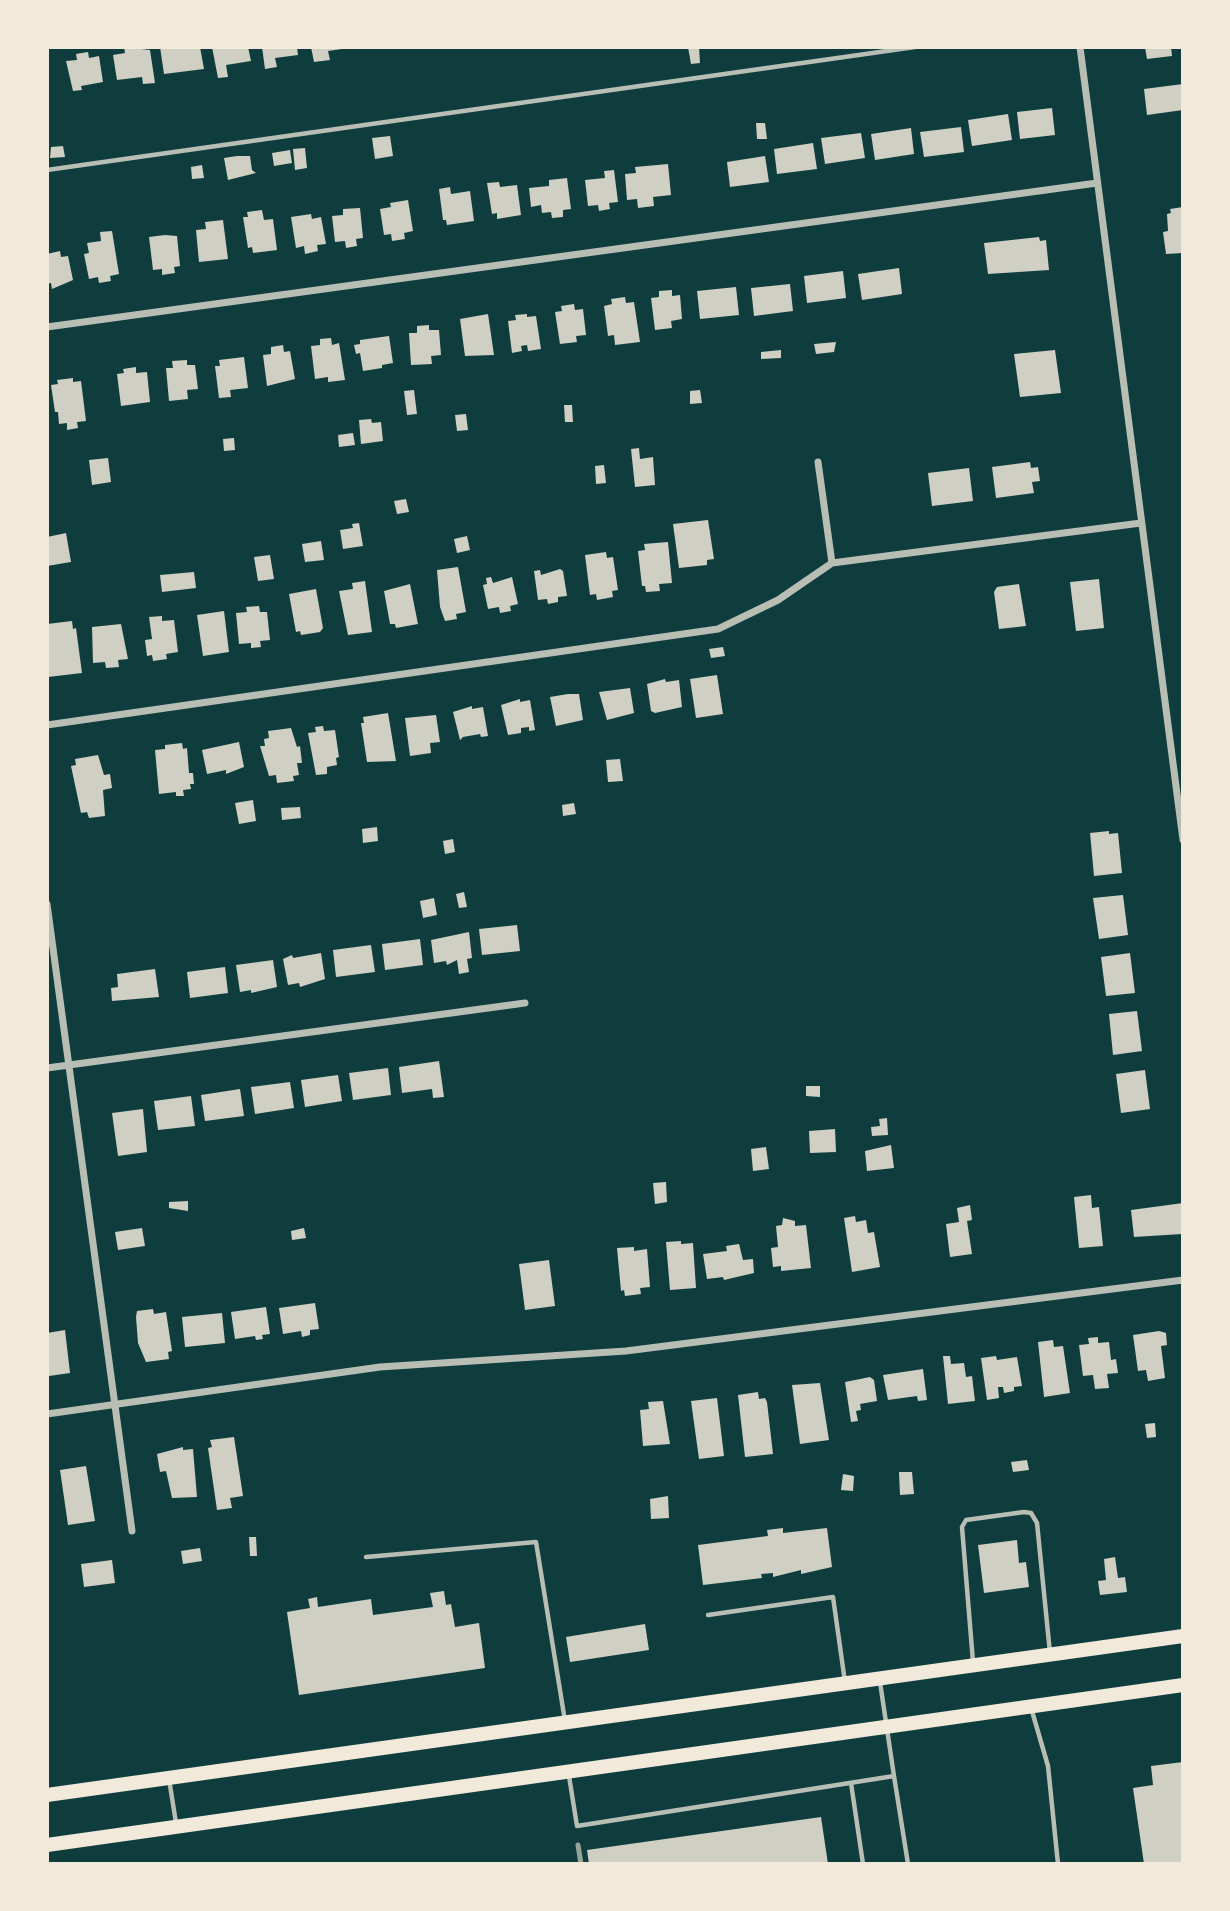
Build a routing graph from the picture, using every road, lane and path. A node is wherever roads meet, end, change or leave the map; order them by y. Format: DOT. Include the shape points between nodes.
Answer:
graph roads {
  1 [pos="915,47"];
  2 [pos="1080,47"];
  3 [pos="47,170"];
  4 [pos="1097,183"];
  5 [pos="47,327"];
  6 [pos="818,462"];
  7 [pos="1142,523"];
  8 [pos="832,563"];
  9 [pos="47,725"];
  10 [pos="1183,840"];
  11 [pos="47,904"];
  12 [pos="525,1003"];
  13 [pos="68,1065"];
  14 [pos="47,1068"];
  15 [pos="1183,1280"];
  16 [pos="114,1405"];
  17 [pos="47,1415"];
  18 [pos="132,1531"];
  19 [pos="366,1557"];
  20 [pos="708,1615"];
  21 [pos="1183,1636"];
  22 [pos="1051,1654"];
  23 [pos="973,1665"];
  24 [pos="879,1678"];
  25 [pos="845,1683"];
  26 [pos="1183,1685"];
  27 [pos="1031,1706"];
  28 [pos="566,1722"];
  29 [pos="886,1726"];
  30 [pos="569,1772"];
  31 [pos="894,1776"];
  32 [pos="169,1777"];
  33 [pos="851,1783"];
  34 [pos="47,1795"];
  35 [pos="176,1827"];
  36 [pos="47,1845"];
  37 [pos="863,1864"];
  38 [pos="908,1864"];
  39 [pos="1058,1864"];
  1 -- 3 [label="lane"];
  2 -- 4 [label="street"];
  4 -- 5 [label="street"];
  4 -- 7 [label="street"];
  6 -- 8 [label="street"];
  7 -- 8 [label="street"];
  7 -- 10 [label="street"];
  8 -- 9 [label="street" via="778,600 718,629"];
  11 -- 13 [label="street"];
  12 -- 13 [label="street"];
  13 -- 14 [label="street"];
  13 -- 16 [label="street"];
  15 -- 16 [label="street" via="626,1351 380,1367"];
  16 -- 17 [label="street"];
  16 -- 18 [label="street"];
  19 -- 28 [label="lane" via="536,1542"];
  20 -- 25 [label="lane" via="833,1597"];
  21 -- 22 [label="main road"];
  22 -- 23 [label="main road"];
  22 -- 23 [label="lane" via="1037,1522 1024,1512 966,1520 961,1543"];
  23 -- 24 [label="main road"];
  24 -- 25 [label="main road"];
  24 -- 29 [label="lane"];
  25 -- 28 [label="main road"];
  26 -- 27 [label="main road"];
  27 -- 29 [label="main road"];
  27 -- 39 [label="lane" via="1048,1766"];
  28 -- 32 [label="main road"];
  29 -- 30 [label="main road"];
  29 -- 31 [label="lane"];
  30 -- 33 [label="lane" via="577,1826"];
  30 -- 35 [label="main road"];
  31 -- 33 [label="lane"];
  31 -- 38 [label="lane"];
  32 -- 34 [label="main road"];
  32 -- 35 [label="lane"];
  33 -- 37 [label="lane"];
  35 -- 36 [label="main road"];
}
